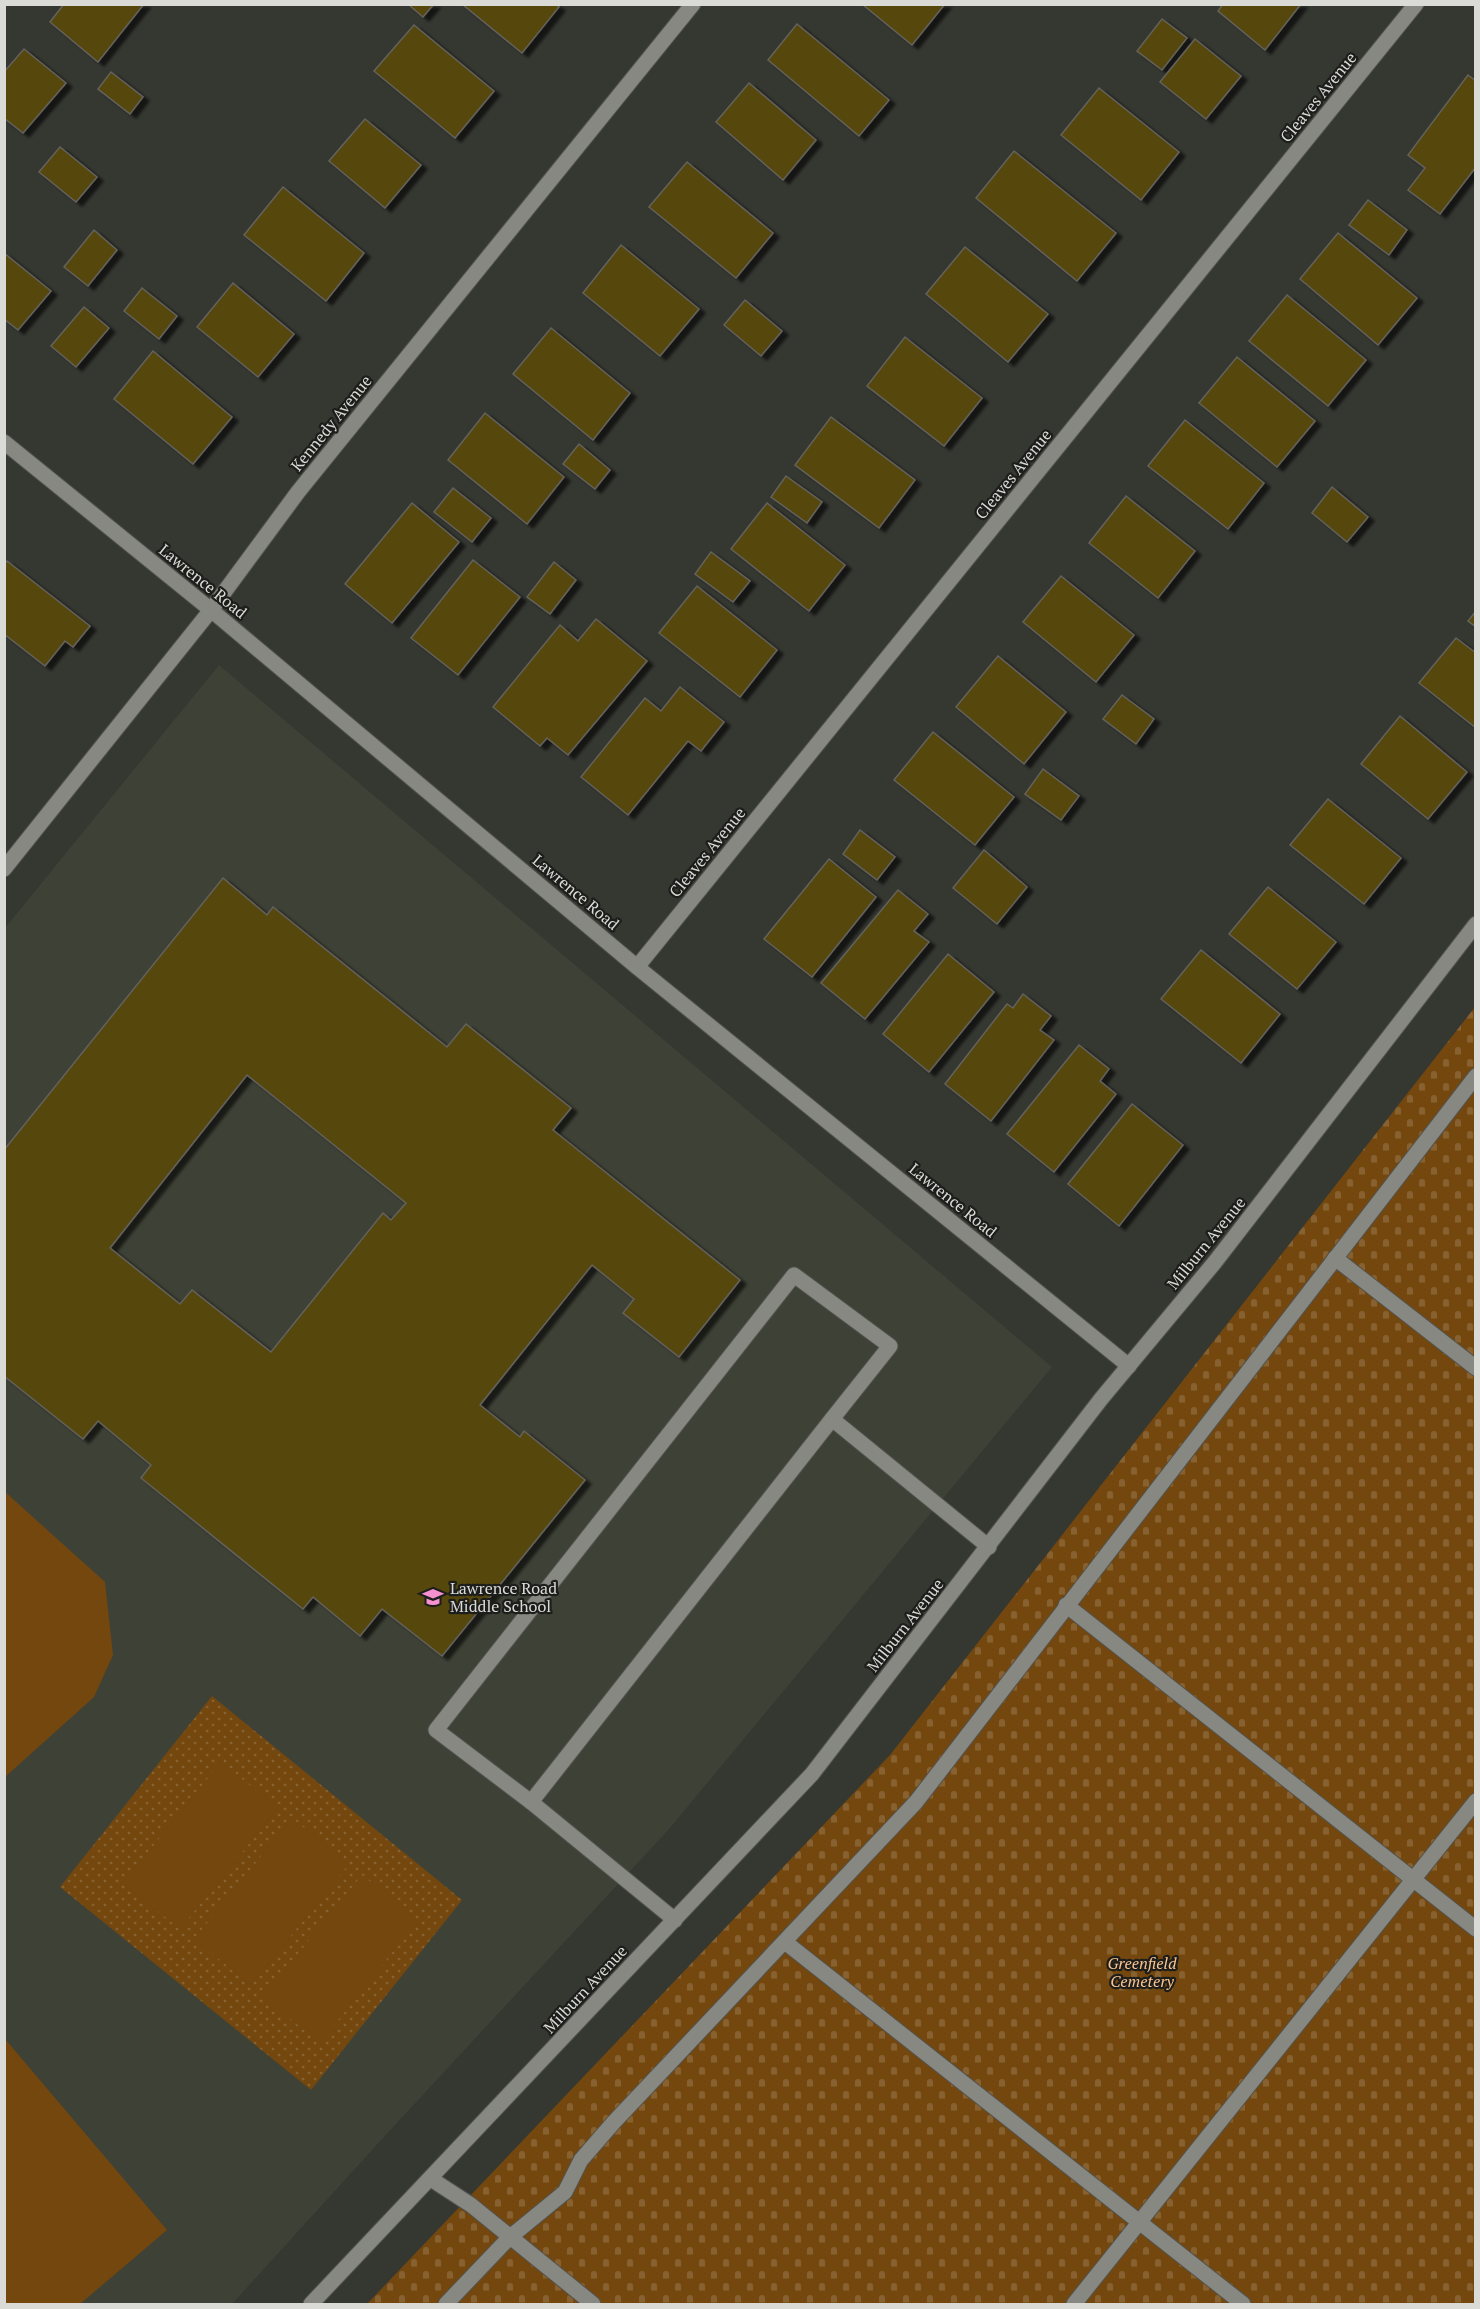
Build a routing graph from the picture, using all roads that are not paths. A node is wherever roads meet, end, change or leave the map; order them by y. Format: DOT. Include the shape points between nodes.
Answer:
graph roads {
  1 [pos="693,4"];
  2 [pos="1416,4"];
  3 [pos="4,442"];
  4 [pos="211,610"];
  5 [pos="4,869"];
  6 [pos="1476,924"];
  7 [pos="637,967"];
  8 [pos="1476,1076"];
  9 [pos="1335,1258"];
  10 [pos="1129,1366"];
  11 [pos="1476,1368"];
  12 [pos="832,1419"];
  13 [pos="989,1547"];
  14 [pos="1066,1605"];
  15 [pos="1476,1801"];
  16 [pos="531,1802"];
  17 [pos="1413,1880"];
  18 [pos="675,1920"];
  19 [pos="1476,1929"];
  20 [pos="785,1942"];
  21 [pos="431,2179"];
  22 [pos="1139,2223"];
  23 [pos="509,2238"];
  24 [pos="311,2304"];
  25 [pos="447,2304"];
  26 [pos="593,2304"];
  27 [pos="1074,2304"];
  28 [pos="1243,2304"];
  1 -- 4 [label="street, Kennedy Avenue" via="298,492"];
  2 -- 7 [label="street, Cleaves Avenue"];
  3 -- 4 [label="street, Lawrence Road"];
  4 -- 5 [label="street, Kennedy Avenue"];
  4 -- 7 [label="street, Lawrence Road"];
  6 -- 10 [label="street, Milburn Avenue" via="1215,1262"];
  7 -- 10 [label="street, Lawrence Road"];
  8 -- 9 [label="street"];
  9 -- 11 [label="street"];
  9 -- 14 [label="street"];
  10 -- 13 [label="street, Milburn Avenue"];
  12 -- 13 [label="street"];
  12 -- 16 [label="street"];
  12 -- 16 [label="street" via="890,1347 794,1275 436,1730"];
  13 -- 18 [label="street, Milburn Avenue" via="812,1774"];
  14 -- 17 [label="street"];
  14 -- 20 [label="street" via="916,1802"];
  15 -- 17 [label="street"];
  16 -- 18 [label="street"];
  17 -- 19 [label="street"];
  17 -- 22 [label="street"];
  18 -- 21 [label="street, Milburn Avenue"];
  20 -- 22 [label="street"];
  20 -- 23 [label="street" via="614,2122 581,2160 565,2192"];
  21 -- 23 [label="street" via="471,2205"];
  21 -- 24 [label="street, Milburn Avenue"];
  22 -- 27 [label="street"];
  22 -- 28 [label="street"];
  23 -- 25 [label="street"];
  23 -- 26 [label="street"];
}
